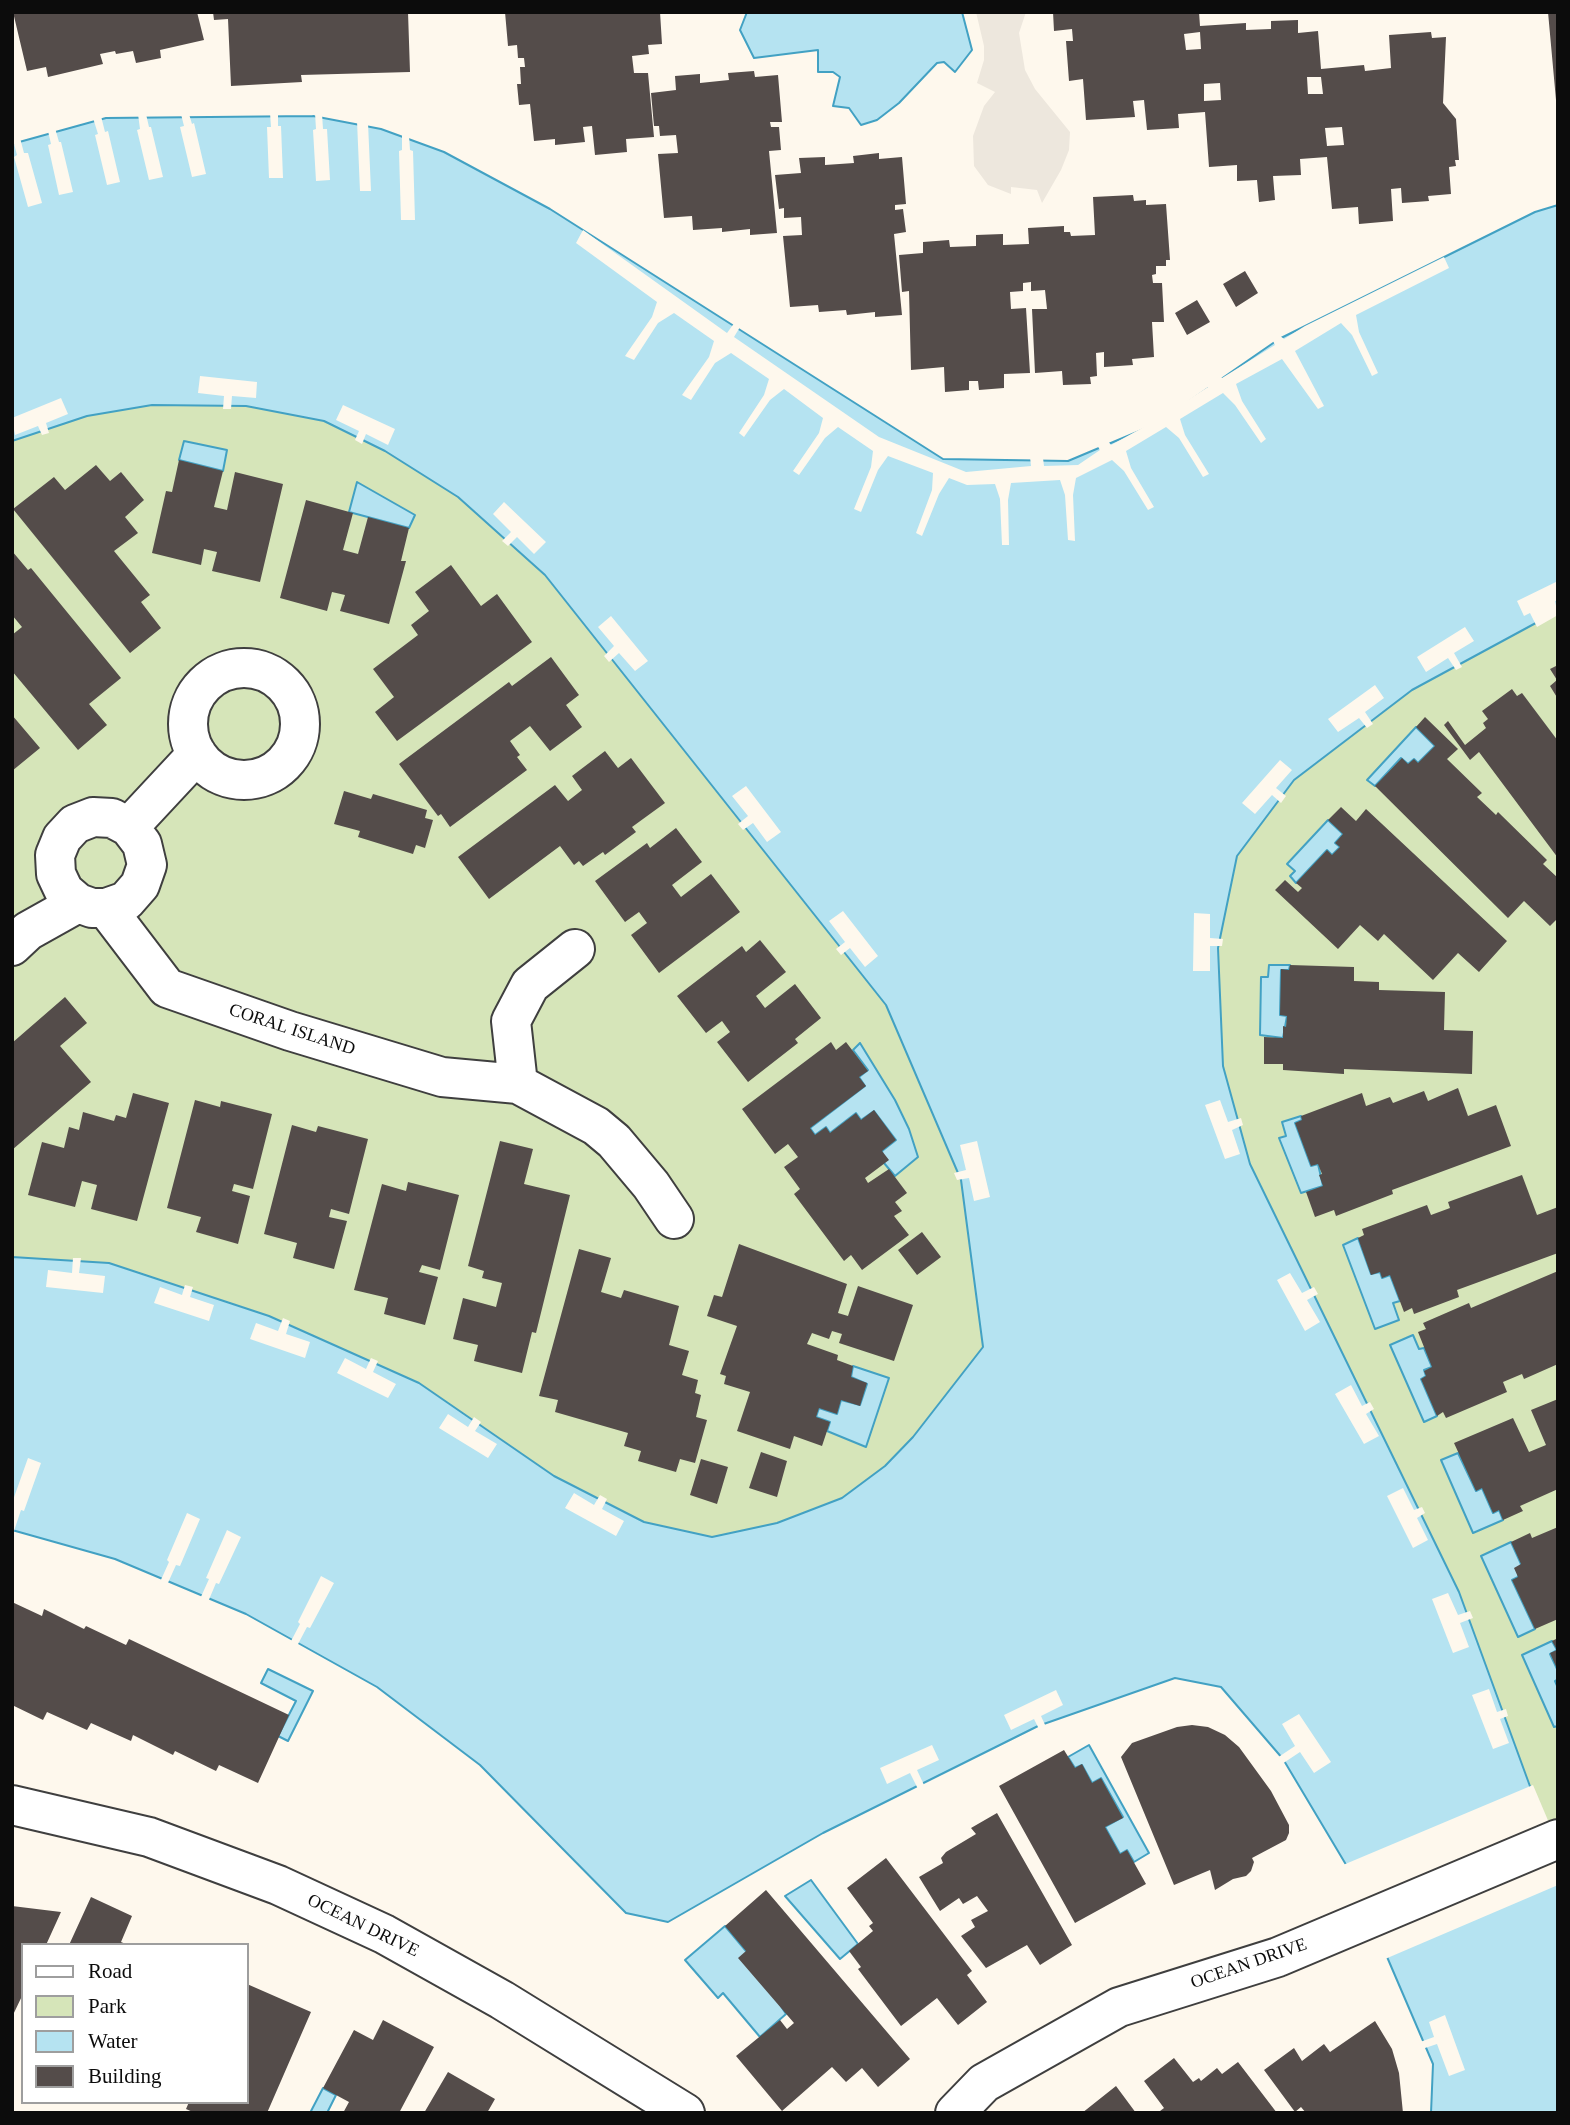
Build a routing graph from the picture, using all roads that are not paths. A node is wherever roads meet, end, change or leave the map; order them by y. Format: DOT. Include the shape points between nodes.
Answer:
graph roads {
  1 [pos="197,754"];
  2 [pos="129,827"];
  3 [pos="92,906"];
  4 [pos="12,946"];
  5 [pos="575,949"];
  6 [pos="518,1084"];
  7 [pos="674,1219"];
  8 [pos="12,1805"];
  9 [pos="1558,1839"];
  10 [pos="685,2113"];
  11 [pos="955,2113"];
  1 -- 2 [label="street"];
  2 -- 3 [label="street" via="142,844 147,865 140,885 126,901"];
  2 -- 3 [label="street, CORAL ISLAND" via="112,818 93,817 75,824 62,838 55,855 56,874 64,891"];
  3 -- 4 [label="street" via="29,931"];
  3 -- 6 [label="street, CORAL ISLAND" via="167,988 442,1077"];
  5 -- 6 [label="street" via="530,985 511,1021"];
  6 -- 7 [label="street, CORAL ISLAND" via="596,1126 614,1141"];
  8 -- 10 [label="street, OCEAN DRIVE" via="149,1838 290,1890 455,1973"];
  9 -- 11 [label="street, OCEAN DRIVE" via="1278,1957 1119,2007 984,2083"];
}
